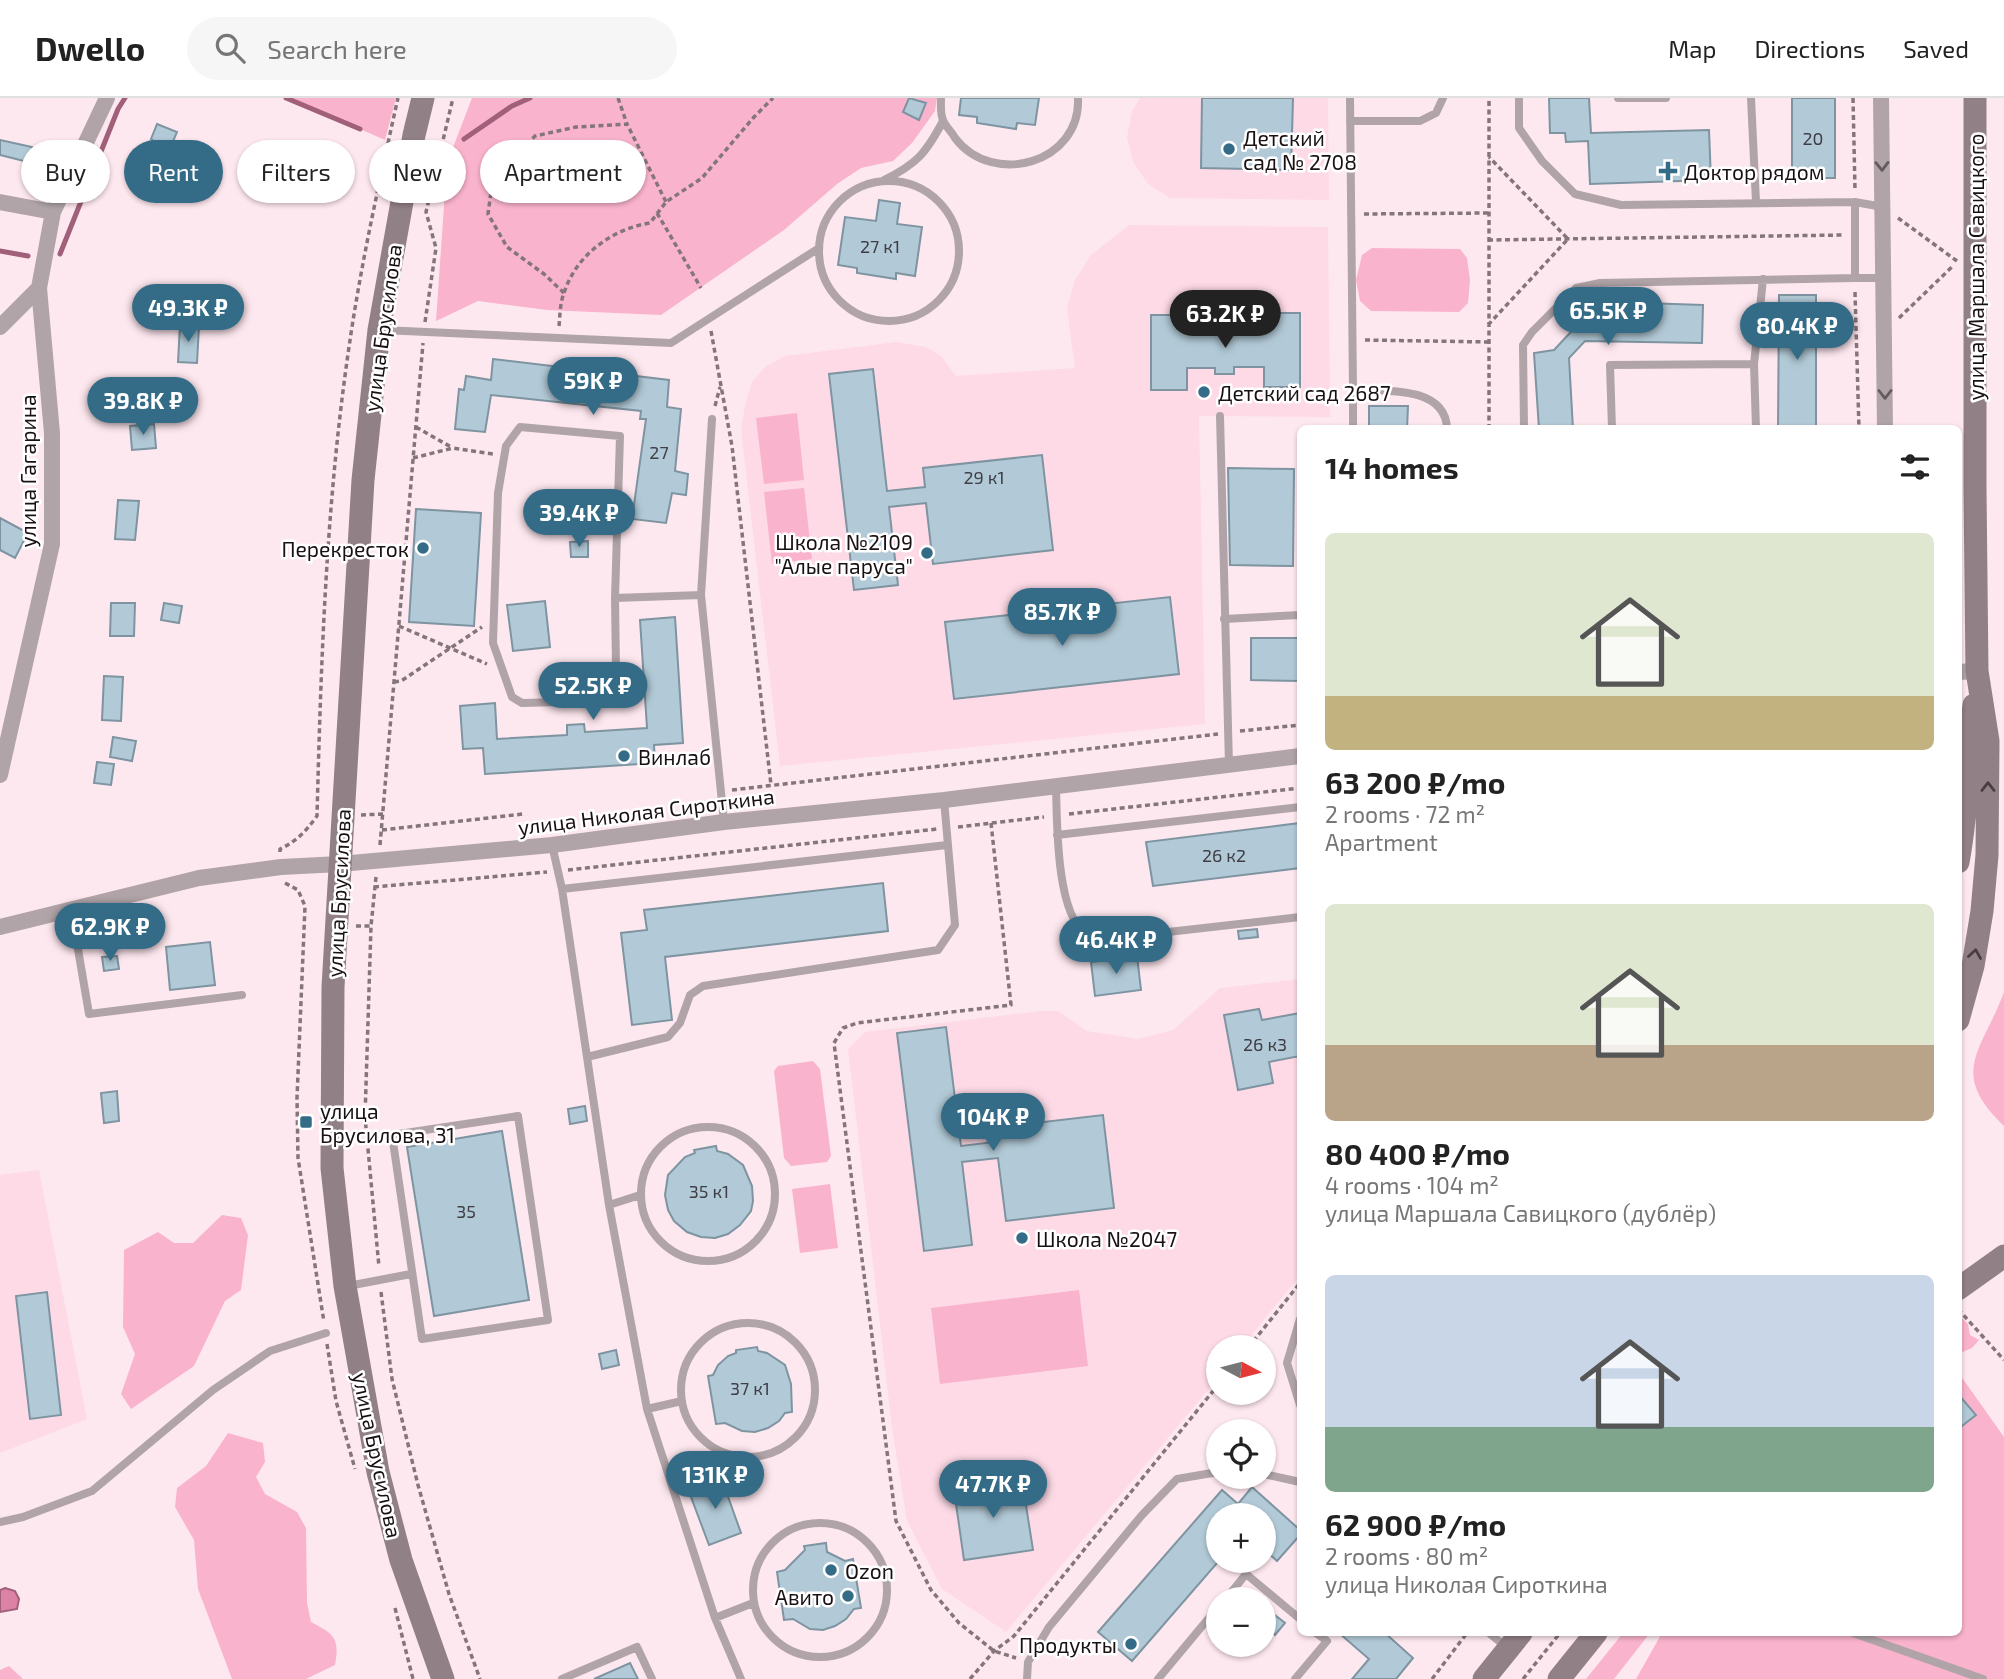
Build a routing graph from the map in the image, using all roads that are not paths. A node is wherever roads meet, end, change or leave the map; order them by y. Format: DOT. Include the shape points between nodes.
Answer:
graph roads {
  1 [pos="107,98"];
  2 [pos="423,98"];
  3 [pos="941,98"];
  4 [pos="1078,98"];
  5 [pos="1350,98"];
  6 [pos="1443,98"];
  7 [pos="1519,98"];
  8 [pos="1618,98"];
  9 [pos="1666,98"];
  10 [pos="1751,98"];
  11 [pos="1881,98"];
  12 [pos="1975,98"];
  13 [pos="943,121"];
  14 [pos="1350,121"];
  15 [pos="884,180"];
  16 [pos="0,202"];
  17 [pos="1756,202"];
  18 [pos="1855,202"];
  19 [pos="1883,207"];
  20 [pos="53,212"];
  21 [pos="819,248"];
  22 [pos="1855,278"];
  23 [pos="1884,278"];
  24 [pos="1763,279"];
  25 [pos="39,288"];
  26 [pos="0,327"];
  27 [pos="379,330"];
  28 [pos="1755,364"];
  29 [pos="1353,390"];
  30 [pos="1220,416"];
  31 [pos="712,419"];
  32 [pos="1353,425"];
  33 [pos="1447,425"];
  34 [pos="1524,425"];
  35 [pos="1612,425"];
  36 [pos="1756,425"];
  37 [pos="1885,425"];
  38 [pos="701,595"];
  39 [pos="615,598"];
  40 [pos="1297,615"];
  41 [pos="1224,619"];
  42 [pos="1971,674"];
  43 [pos="1962,738"];
  44 [pos="1297,756"];
  45 [pos="1968,759"];
  46 [pos="1229,765"];
  47 [pos="0,775"];
  48 [pos="1056,787"];
  49 [pos="944,800"];
  50 [pos="1297,807"];
  51 [pos="724,822"];
  52 [pos="1962,833"];
  53 [pos="1056,835"];
  54 [pos="552,845"];
  55 [pos="947,845"];
  56 [pos="340,864"];
  57 [pos="562,889"];
  58 [pos="71,908"];
  59 [pos="1297,917"];
  60 [pos="0,927"];
  61 [pos="242,995"];
  62 [pos="1962,1005"];
  63 [pos="587,1057"];
  64 [pos="640,1195"];
  65 [pos="608,1205"];
  66 [pos="2004,1256"];
  67 [pos="411,1274"];
  68 [pos="345,1286"];
  69 [pos="1962,1286"];
  70 [pos="1297,1329"];
  71 [pos="326,1333"];
  72 [pos="1297,1395"];
  73 [pos="682,1401"];
  74 [pos="647,1409"];
  75 [pos="1206,1474"];
  76 [pos="1276,1477"];
  77 [pos="1297,1481"];
  78 [pos="0,1522"];
  79 [pos="1236,1587"];
  80 [pos="1262,1587"];
  81 [pos="1276,1599"];
  82 [pos="753,1603"];
  83 [pos="1297,1616"];
  84 [pos="715,1618"];
  85 [pos="1206,1621"];
  86 [pos="1320,1636"];
  87 [pos="1594,1636"];
  88 [pos="1861,1636"];
  89 [pos="1515,1641"];
  90 [pos="443,1679"];
  91 [pos="562,1679"];
  92 [pos="652,1679"];
  93 [pos="741,1679"];
  94 [pos="1027,1679"];
  95 [pos="1158,1679"];
  96 [pos="1295,1679"];
  97 [pos="1484,1679"];
  98 [pos="1559,1679"];
  99 [pos="1983,1679"];
  1 -- 20 [label="street, улица Гагарина"];
  2 -- 27 [label="street, улица Брусилова"];
  3 -- 13 [label="lane"];
  4 -- 13 [label="lane" via="1072,125 1061,143 1024,164 1003,166 982,160 964,149"];
  5 -- 14 [label="lane"];
  6 -- 14 [label="lane" via="1436,113 1420,121"];
  7 -- 17 [label="lane" via="1519,128 1542,161 1575,194 1621,205"];
  8 -- 9 [label="lane"];
  10 -- 17 [label="lane"];
  11 -- 19 [label="street, one-way"];
  12 -- 42 [label="street, улица Маршала Савицкого" via="1967,262 1975,488"];
  13 -- 15 [label="lane" via="929,149"];
  14 -- 29 [label="lane"];
  15 -- 21 [label="lane" via="854,190 840,201 826,223"];
  15 -- 21 [label="lane" via="912,184 933,196 958,235 959,259 952,282 938,301 919,315 896,321 872,319 850,309 833,293 822,272"];
  16 -- 20 [label="street"];
  17 -- 18 [label="lane"];
  18 -- 19 [label="lane"];
  18 -- 22 [label="lane"];
  19 -- 23 [label="street"];
  20 -- 25 [label="street, улица Гагарина"];
  21 -- 27 [label="lane" via="671,343"];
  22 -- 23 [label="lane"];
  22 -- 24 [label="lane"];
  23 -- 37 [label="street, one-way"];
  24 -- 28 [label="lane"];
  24 -- 34 [label="lane" via="1600,283 1576,288 1523,345"];
  25 -- 26 [label="street"];
  25 -- 47 [label="street, улица Гагарина" via="52,433 52,544"];
  27 -- 56 [label="street, улица Брусилова" via="363,480"];
  28 -- 35 [label="lane" via="1611,365"];
  28 -- 36 [label="lane"];
  29 -- 32 [label="lane"];
  29 -- 33 [label="lane" via="1415,393 1435,403"];
  30 -- 41 [label="lane"];
  31 -- 38 [label="lane"];
  38 -- 39 [label="lane"];
  38 -- 51 [label="lane"];
  39 -- 39 [label="lane" via="612,694 596,701 522,703 512,697 493,643 493,621 498,494 506,446 520,427 620,436"];
  40 -- 41 [label="lane"];
  41 -- 46 [label="lane"];
  42 -- 45 [label="street"];
  62 -- 42 [label="street, улица Маршала Савицкого, one-way" via="1975,955 1987,855 1988,741"];
  43 -- 45 [label="street"];
  44 -- 46 [label="street, улица Николая Сироткина"];
  45 -- 52 [label="street"];
  46 -- 48 [label="street, улица Николая Сироткина"];
  48 -- 49 [label="street, улица Николая Сироткина"];
  48 -- 53 [label="lane"];
  49 -- 51 [label="street, улица Николая Сироткина"];
  49 -- 55 [label="lane"];
  50 -- 53 [label="lane"];
  51 -- 54 [label="street, улица Николая Сироткина"];
  53 -- 59 [label="lane" via="1069,913 1084,932 1106,939"];
  54 -- 56 [label="street, улица Николая Сироткина"];
  54 -- 57 [label="lane"];
  55 -- 57 [label="lane"];
  55 -- 63 [label="lane" via="955,925 938,950 703,986 690,995 680,1023 668,1037"];
  56 -- 58 [label="street, улица Николая Сироткина" via="199,877"];
  56 -- 68 [label="street, улица Брусилова" via="333,987 332,1168"];
  57 -- 63 [label="lane"];
  58 -- 60 [label="street, улица Николая Сироткина"];
  58 -- 61 [label="lane" via="89,1014"];
  63 -- 65 [label="lane"];
  64 -- 64 [label="lane" via="653,1154 687,1129 708,1126 730,1129 764,1155 776,1196 771,1219 759,1239 741,1253 719,1261 696,1261 674,1253 656,1238 644,1218"];
  64 -- 65 [label="lane"];
  65 -- 74 [label="lane"];
  66 -- 69 [label="street"];
  67 -- 67 [label="lane" via="392,1135 517,1116 548,1320 422,1339"];
  67 -- 68 [label="lane"];
  68 -- 90 [label="street, улица Брусилова" via="378,1472 401,1560"];
  70 -- 72 [label="lane" via="1287,1363"];
  71 -- 78 [label="lane" via="270,1351 213,1390 92,1491"];
  73 -- 73 [label="lane" via="684,1370 693,1351 728,1326 749,1322 770,1326 789,1336 814,1371 811,1415 799,1435 781,1450 760,1457 737,1457 715,1449 697,1434"];
  73 -- 74 [label="lane"];
  74 -- 84 [label="lane"];
  75 -- 94 [label="lane" via="1177,1479 1142,1516 1049,1627 1028,1662"];
  76 -- 77 [label="lane"];
  79 -- 80 [label="lane" via="1246,1574"];
  81 -- 83 [label="lane"];
  82 -- 82 [label="lane" via="760,1559 774,1541 793,1528 815,1522 858,1534 875,1550 885,1571 884,1614 873,1633 856,1648 836,1656 814,1658 793,1653 761,1624"];
  82 -- 84 [label="lane"];
  84 -- 93 [label="lane"];
  85 -- 95 [label="lane"];
  86 -- 96 [label="lane" via="1326,1641"];
  87 -- 98 [label="street"];
  88 -- 99 [label="lane"];
  89 -- 97 [label="street"];
  91 -- 92 [label="lane" via="637,1647"];
}
